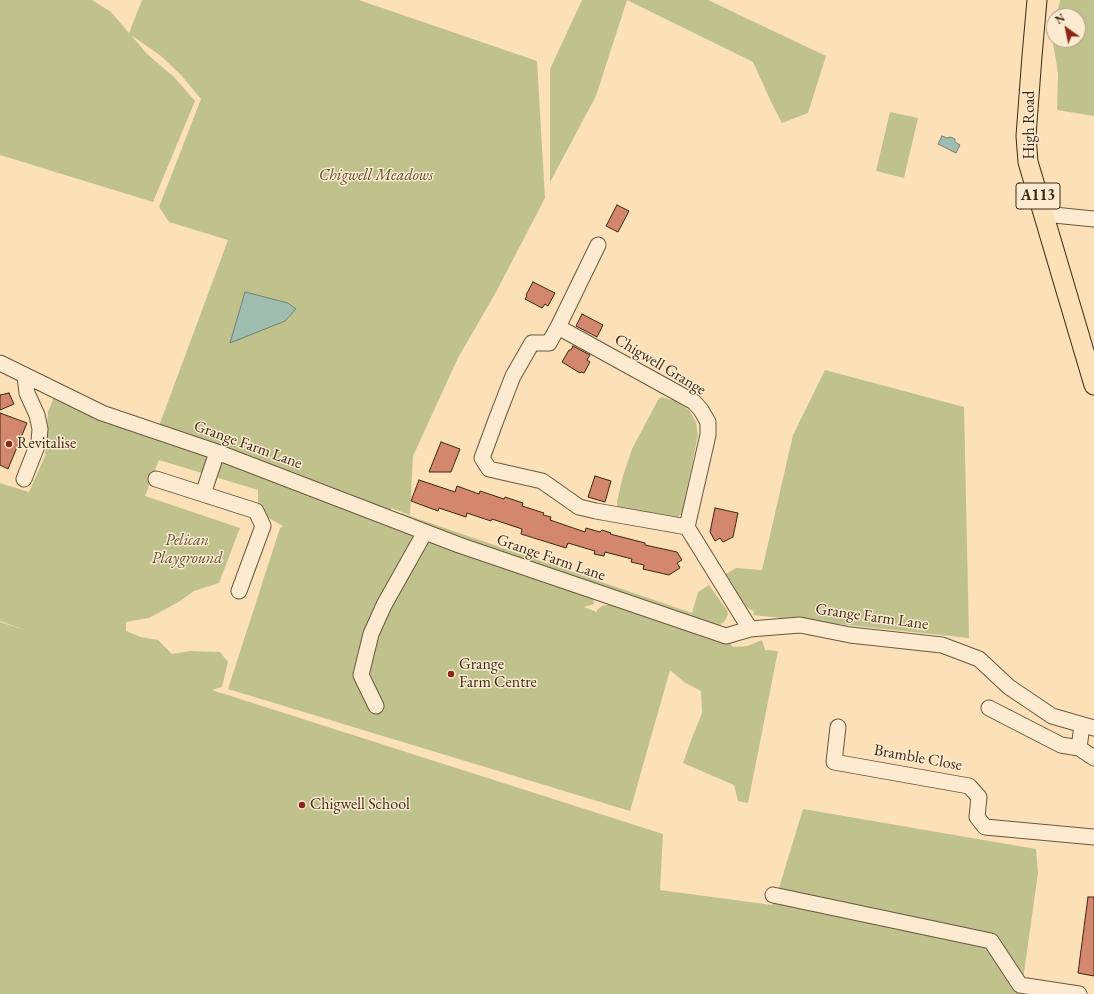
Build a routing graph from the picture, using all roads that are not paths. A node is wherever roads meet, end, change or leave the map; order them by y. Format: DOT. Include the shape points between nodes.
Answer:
graph roads {
  1 [pos="1038,0"];
  2 [pos="1044,214"];
  3 [pos="1094,219"];
  4 [pos="598,244"];
  5 [pos="558,327"];
  6 [pos="0,363"];
  7 [pos="25,376"];
  8 [pos="1094,385"];
  9 [pos="217,452"];
  10 [pos="24,479"];
  11 [pos="156,479"];
  12 [pos="202,494"];
  13 [pos="687,527"];
  14 [pos="425,532"];
  15 [pos="239,591"];
  16 [pos="750,629"];
  17 [pos="376,706"];
  18 [pos="989,708"];
  19 [pos="1088,726"];
  20 [pos="838,727"];
  21 [pos="1080,748"];
  22 [pos="1094,758"];
  23 [pos="1094,837"];
  24 [pos="773,895"];
  25 [pos="1019,989"];
  26 [pos="1079,994"];
  1 -- 2 [label="main road, High Road / A113" via="1026,136 1028,162"];
  2 -- 3 [label="street"];
  2 -- 8 [label="main road, High Road / A113"];
  4 -- 5 [label="street"];
  5 -- 13 [label="street, Chigwell Grange" via="694,402 702,410 708,422 708,435"];
  5 -- 13 [label="street" via="549,343 532,343 513,376 482,458 489,469 542,481 579,507"];
  6 -- 7 [label="street, Grange Farm Lane"];
  7 -- 9 [label="street, Grange Farm Lane" via="102,413"];
  7 -- 10 [label="street" via="27,393 40,429 39,441"];
  9 -- 12 [label="street"];
  9 -- 14 [label="street, Grange Farm Lane"];
  11 -- 12 [label="street"];
  12 -- 15 [label="street" via="256,511 263,526"];
  13 -- 16 [label="street"];
  14 -- 16 [label="street, Grange Farm Lane" via="726,636"];
  14 -- 17 [label="street" via="384,605 371,634 361,675"];
  16 -- 19 [label="street, Grange Farm Lane" via="800,625 850,635 942,645 979,659 1009,687 1052,716"];
  18 -- 21 [label="street" via="1061,745"];
  19 -- 21 [label="street"];
  20 -- 23 [label="street, Bramble Close" via="834,762 969,786 979,797 976,817 985,827"];
  21 -- 22 [label="street"];
  24 -- 25 [label="street" via="991,940"];
  25 -- 26 [label="street"];
}
